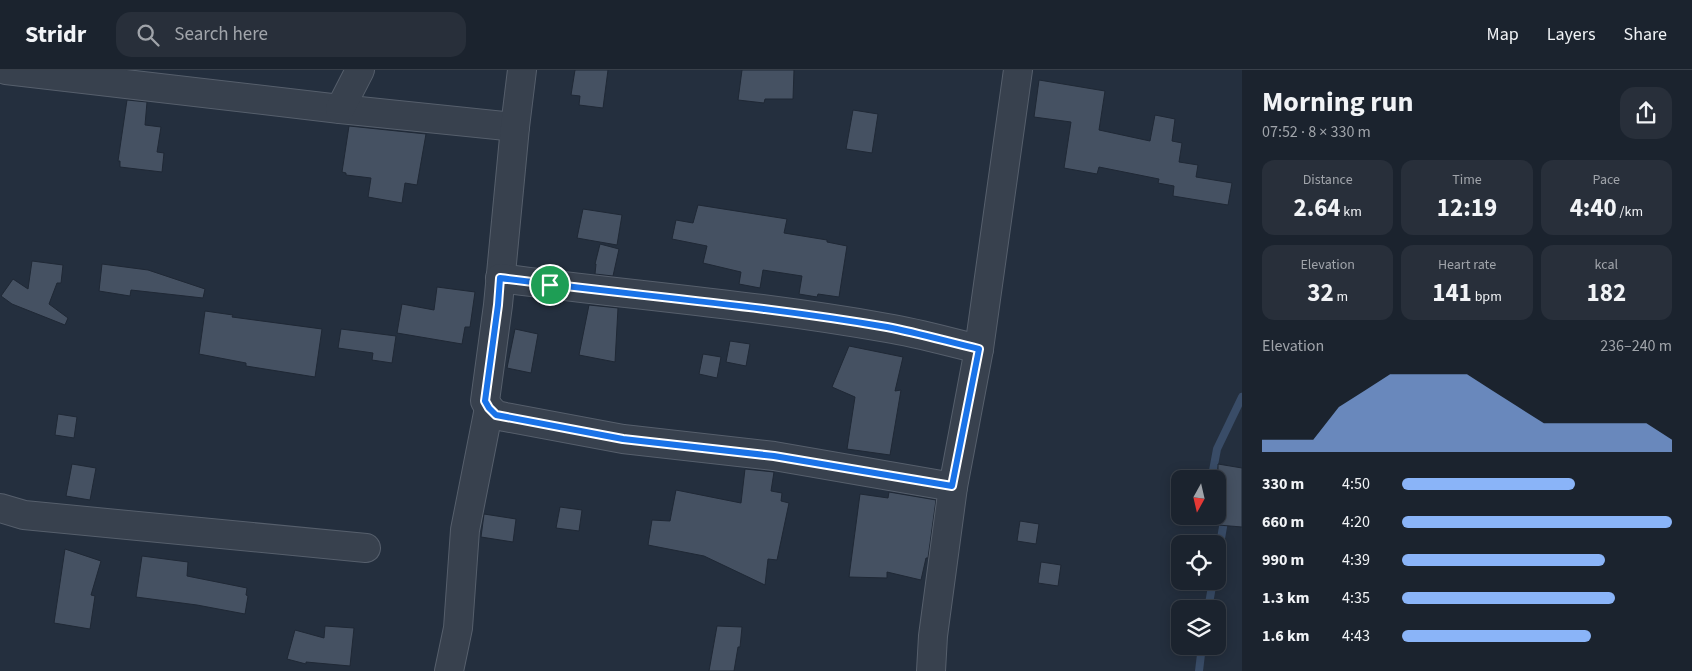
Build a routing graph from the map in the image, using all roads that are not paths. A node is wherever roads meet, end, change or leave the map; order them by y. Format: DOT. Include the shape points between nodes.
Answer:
graph roads {
  1 [pos="6,70"];
  2 [pos="360,70"];
  3 [pos="522,70"];
  4 [pos="1018,70"];
  5 [pos="340,109"];
  6 [pos="515,127"];
  7 [pos="500,278"];
  8 [pos="979,349"];
  9 [pos="489,408"];
  10 [pos="952,486"];
  11 [pos="0,508"];
  12 [pos="366,548"];
  13 [pos="449,671"];
  14 [pos="931,671"];
  1 -- 5 [label="street"];
  2 -- 5 [label="street"];
  3 -- 6 [label="street"];
  4 -- 8 [label="street"];
  5 -- 6 [label="street"];
  6 -- 7 [label="street"];
  7 -- 8 [label="street" via="601,292 731,304 889,328"];
  7 -- 9 [label="street" via="485,401"];
  8 -- 10 [label="street"];
  9 -- 10 [label="street" via="496,415 623,439 774,456"];
  9 -- 13 [label="street" via="465,530 458,628"];
  10 -- 14 [label="street"];
  11 -- 12 [label="street" via="24,515"];
}
